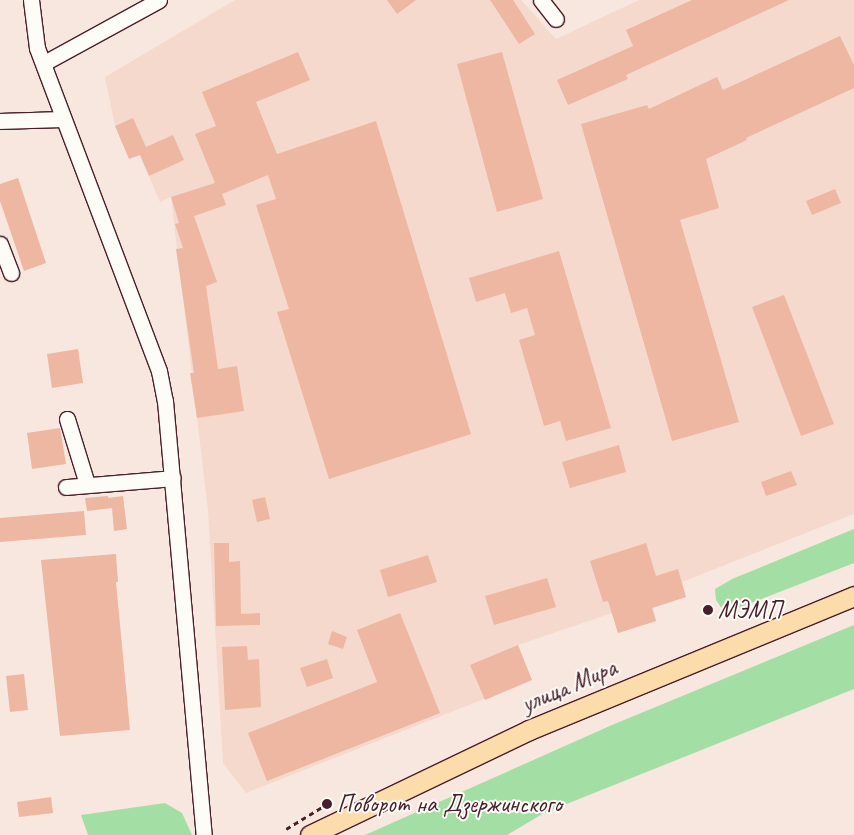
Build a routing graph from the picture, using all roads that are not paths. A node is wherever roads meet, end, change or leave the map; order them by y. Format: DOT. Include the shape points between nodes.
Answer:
graph roads {
  1 [pos="32,0"];
  2 [pos="159,0"];
  3 [pos="541,0"];
  4 [pos="556,19"];
  5 [pos="44,63"];
  6 [pos="63,119"];
  7 [pos="0,121"];
  8 [pos="0,244"];
  9 [pos="11,273"];
  10 [pos="67,419"];
  11 [pos="173,478"];
  12 [pos="87,484"];
  13 [pos="66,487"];
  14 [pos="854,596"];
  15 [pos="204,835"];
  16 [pos="310,835"];
  1 -- 5 [label="street" via="38,48"];
  2 -- 5 [label="street"];
  3 -- 4 [label="street"];
  5 -- 6 [label="street"];
  6 -- 7 [label="street"];
  6 -- 11 [label="street" via="159,371 169,424"];
  8 -- 9 [label="street"];
  10 -- 12 [label="street"];
  11 -- 12 [label="street"];
  11 -- 15 [label="street"];
  12 -- 13 [label="street"];
  14 -- 16 [label="main road, улица Мира" via="536,726"];
}
